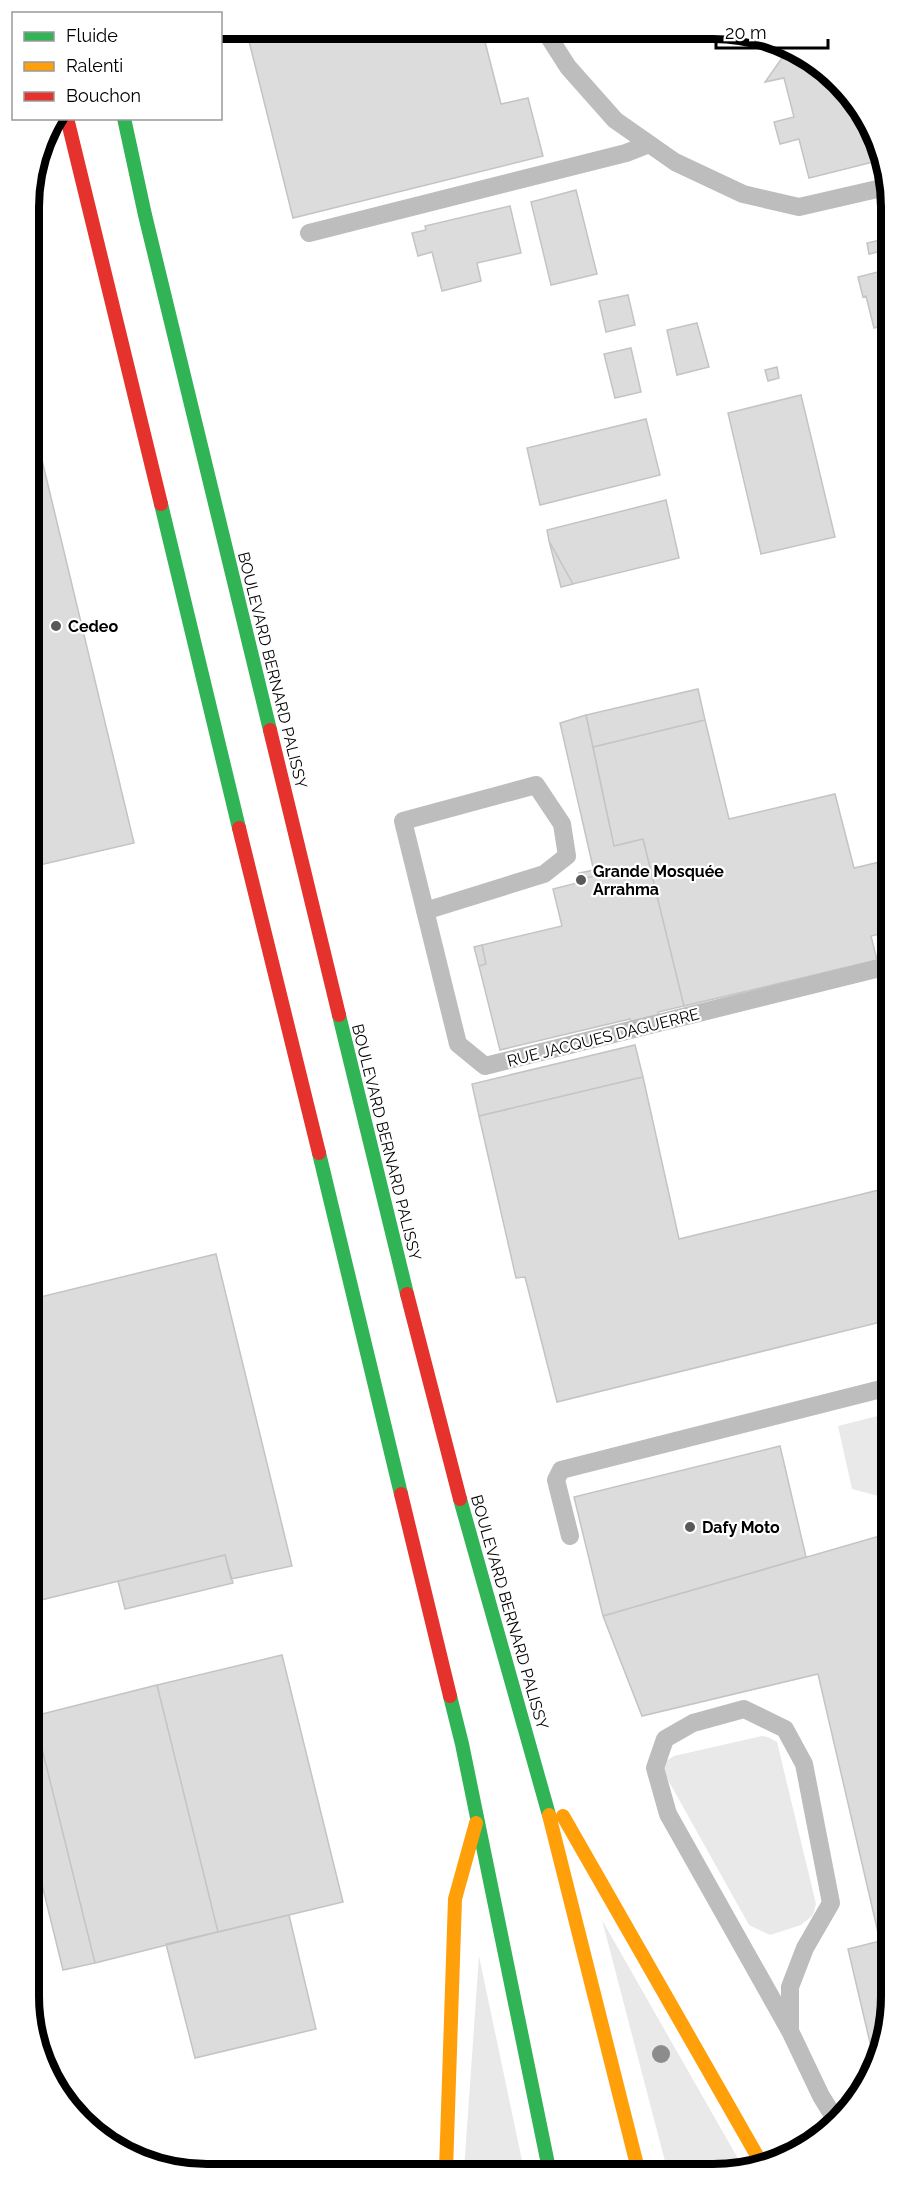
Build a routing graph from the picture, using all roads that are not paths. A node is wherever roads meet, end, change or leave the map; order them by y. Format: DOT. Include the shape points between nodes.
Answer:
graph roads {
  1 [pos="550,39"];
  2 [pos="67,120"];
  3 [pos="124,120"];
  4 [pos="649,144"];
  5 [pos="880,188"];
  6 [pos="309,233"];
  7 [pos="425,911"];
  8 [pos="881,968"];
  9 [pos="881,1389"];
  10 [pos="570,1536"];
  11 [pos="537,1769"];
  12 [pos="477,1818"];
  13 [pos="790,2031"];
  14 [pos="832,2114"];
  15 [pos="758,2157"];
  16 [pos="446,2164"];
  17 [pos="550,2164"];
  18 [pos="637,2164"];
  1 -- 4 [label="lane" via="568,67 615,120"];
  2 -- 12 [label="main road"];
  3 -- 11 [label="main road, BOULEVARD BERNARD PALISSY" via="421,1352"];
  4 -- 5 [label="lane" via="675,162 743,194 799,207"];
  4 -- 6 [label="lane"];
  7 -- 7 [label="lane, RUE JACQUES DAGUERRE" via="403,821 536,785 562,824 567,856 544,874"];
  7 -- 8 [label="lane, RUE JACQUES DAGUERRE" via="458,1044 485,1066"];
  9 -- 10 [label="lane" via="561,1470 556,1480"];
  11 -- 15 [label="main road"];
  11 -- 18 [label="main road, BOULEVARD BERNARD PALISSY"];
  12 -- 16 [label="main road" via="455,1899"];
  12 -- 17 [label="main road"];
  13 -- 13 [label="lane" via="668,1814 654,1768 665,1739 693,1723 744,1709 784,1729 804,1764 831,1903 805,1947 790,1988"];
  13 -- 14 [label="lane"];
}
